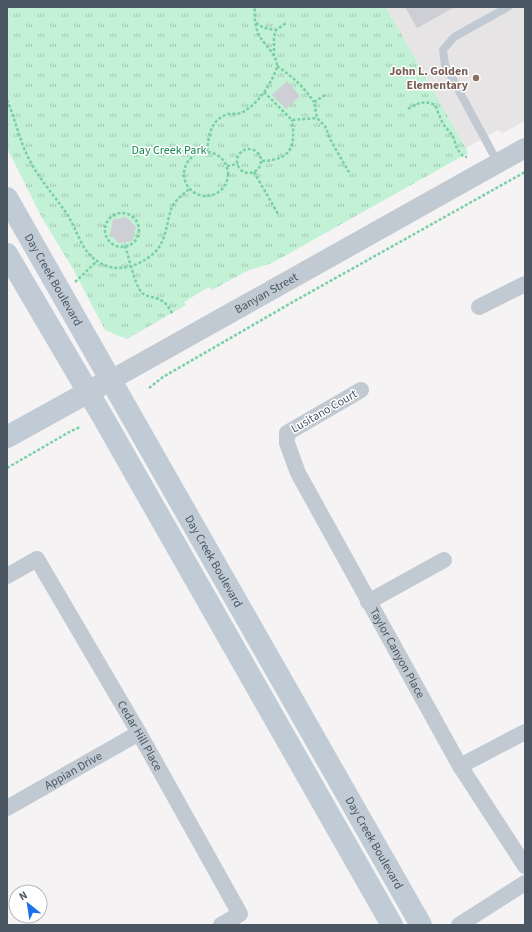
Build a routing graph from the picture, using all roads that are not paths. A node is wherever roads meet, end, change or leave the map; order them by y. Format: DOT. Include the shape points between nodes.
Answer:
graph roads {
  1 [pos="508,7"];
  2 [pos="525,148"];
  3 [pos="498,164"];
  4 [pos="7,198"];
  5 [pos="7,254"];
  6 [pos="525,284"];
  7 [pos="479,307"];
  8 [pos="110,380"];
  9 [pos="361,390"];
  10 [pos="88,392"];
  11 [pos="287,433"];
  12 [pos="7,437"];
  13 [pos="444,560"];
  14 [pos="7,576"];
  15 [pos="368,602"];
  16 [pos="525,732"];
  17 [pos="139,733"];
  18 [pos="460,766"];
  19 [pos="7,808"];
  20 [pos="525,866"];
  21 [pos="525,883"];
  22 [pos="221,925"];
  23 [pos="392,925"];
  24 [pos="421,925"];
  25 [pos="459,925"];
  1 -- 3 [label="lane" via="454,37 443,50 445,65"];
  2 -- 3 [label="street, Banyan Street"];
  3 -- 8 [label="street, Banyan Street"];
  4 -- 8 [label="main road, Day Creek Boulevard"];
  5 -- 10 [label="main road, Day Creek Boulevard"];
  6 -- 7 [label="street"];
  8 -- 10 [label="main road, Banyan Street"];
  8 -- 24 [label="main road, Day Creek Boulevard"];
  9 -- 11 [label="street, Lusitano Court"];
  10 -- 12 [label="main road, Banyan Street"];
  10 -- 23 [label="main road, Day Creek Boulevard"];
  11 -- 15 [label="street, Taylor Canyon Place" via="287,443 298,473"];
  13 -- 15 [label="street"];
  14 -- 17 [label="street, Cedar Hill Place" via="37,559"];
  15 -- 18 [label="street, Taylor Canyon Place"];
  16 -- 18 [label="street"];
  17 -- 19 [label="street, Appian Drive"];
  17 -- 22 [label="street, Cedar Hill Place" via="240,914"];
  18 -- 20 [label="street, Taylor Canyon Place"];
  21 -- 25 [label="street"];
}
